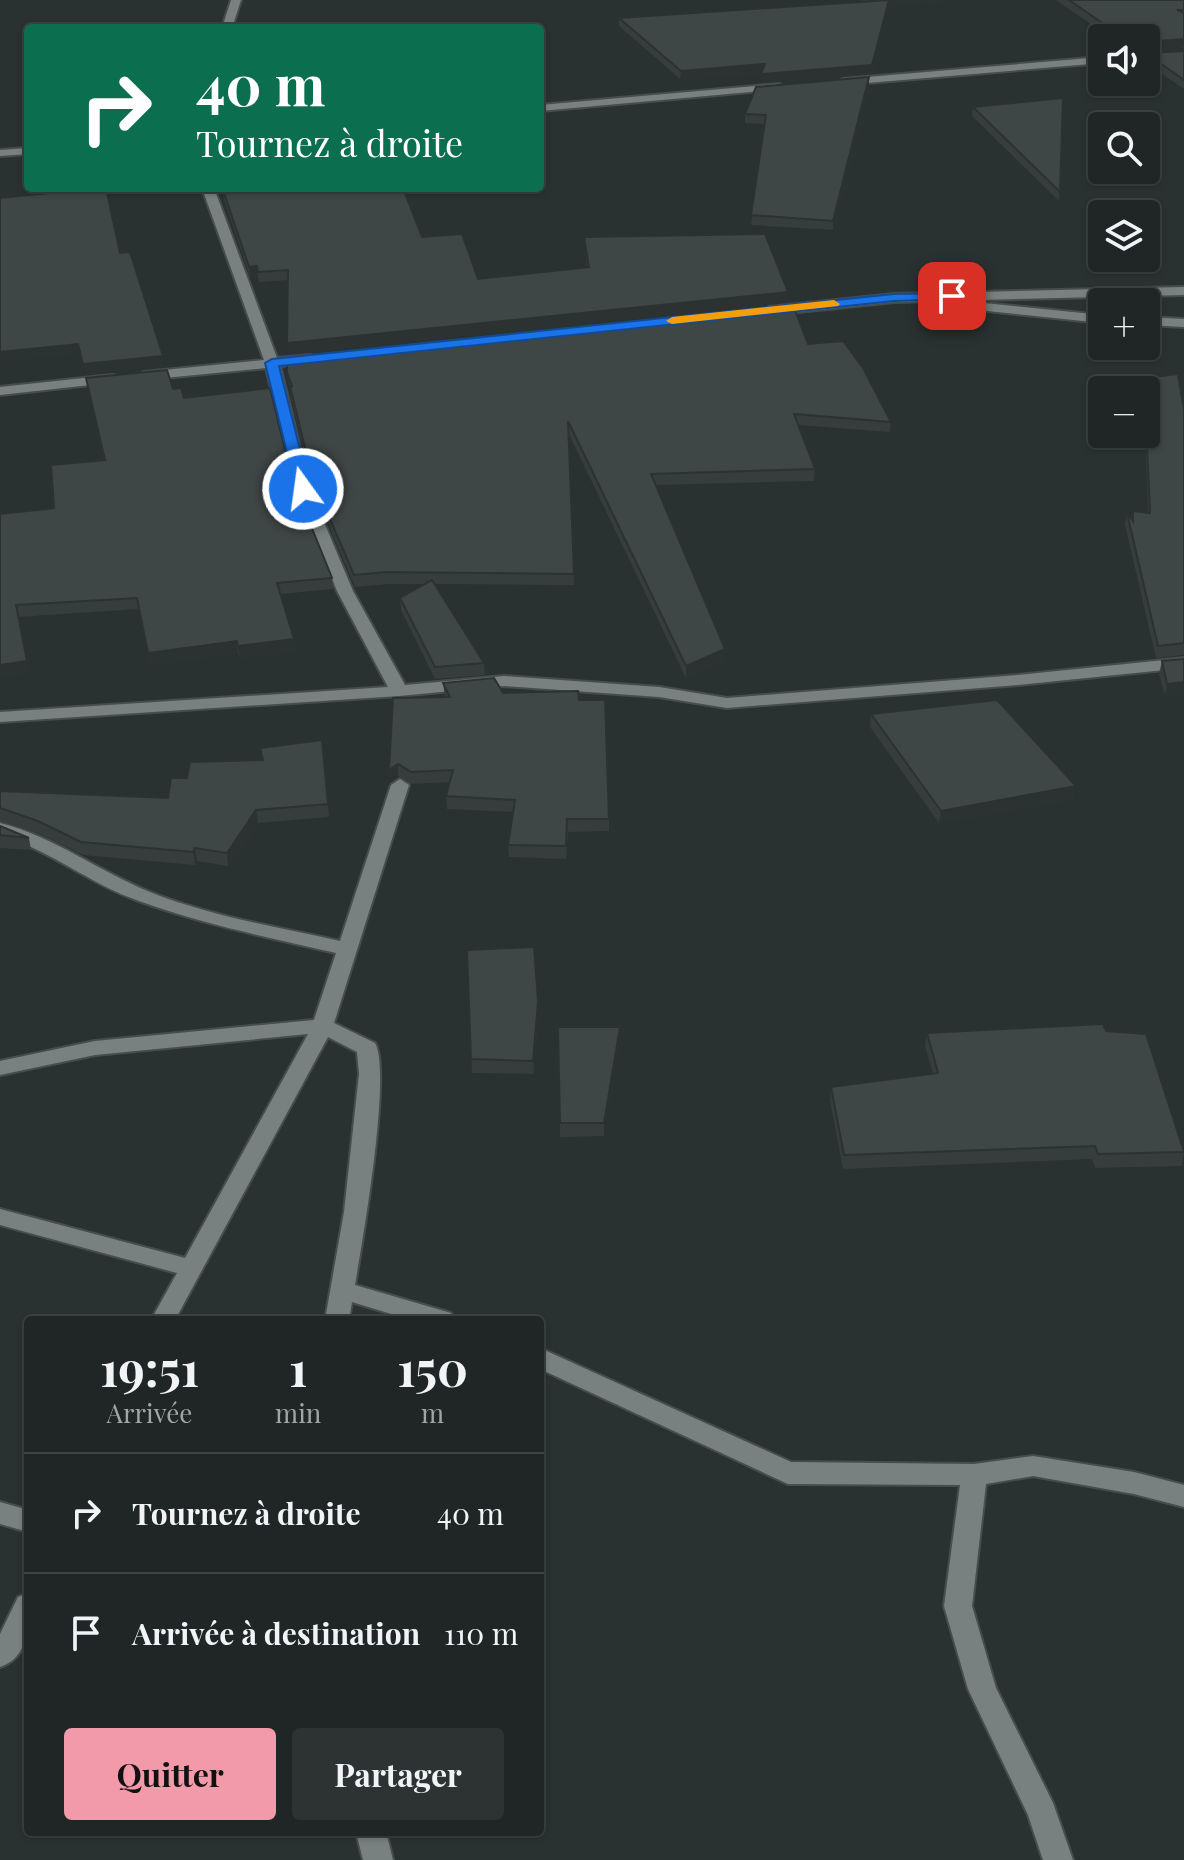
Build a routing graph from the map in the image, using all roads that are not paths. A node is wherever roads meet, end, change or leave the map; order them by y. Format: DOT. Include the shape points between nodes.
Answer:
graph roads {
  1 [pos="236,0"];
  2 [pos="228,24"];
  3 [pos="1088,61"];
  4 [pos="837,82"];
  5 [pos="790,86"];
  6 [pos="544,108"];
  7 [pos="24,151"];
  8 [pos="0,153"];
  9 [pos="209,192"];
  10 [pos="1184,291"];
  11 [pos="894,298"];
  12 [pos="754,312"];
  13 [pos="1088,318"];
  14 [pos="1160,322"];
  15 [pos="1184,323"];
  16 [pos="318,358"];
  17 [pos="272,363"];
  18 [pos="136,377"];
  19 [pos="121,379"];
  20 [pos="0,391"];
  21 [pos="1184,663"];
  22 [pos="399,691"];
  23 [pos="0,717"];
  24 [pos="400,785"];
  25 [pos="0,829"];
  26 [pos="346,949"];
  27 [pos="323,1026"];
  28 [pos="0,1068"];
  29 [pos="0,1217"];
  30 [pos="191,1268"];
  31 [pos="344,1291"];
  32 [pos="165,1316"];
  33 [pos="338,1316"];
  34 [pos="428,1316"];
  35 [pos="544,1360"];
  36 [pos="974,1475"];
  37 [pos="1184,1496"];
  38 [pos="0,1513"];
  39 [pos="24,1520"];
  40 [pos="24,1612"];
  41 [pos="4,1644"];
  42 [pos="372,1836"];
  43 [pos="378,1860"];
  44 [pos="1058,1860"];
  1 -- 2 [label="street"];
  3 -- 4 [label="street"];
  5 -- 6 [label="street"];
  7 -- 8 [label="street"];
  9 -- 17 [label="street"];
  10 -- 11 [label="street"];
  11 -- 12 [label="street"];
  11 -- 13 [label="street"];
  14 -- 15 [label="street"];
  16 -- 17 [label="street"];
  17 -- 18 [label="street"];
  17 -- 22 [label="street" via="303,489 345,591"];
  19 -- 20 [label="street"];
  21 -- 22 [label="street" via="727,703 532,682"];
  22 -- 23 [label="street"];
  24 -- 26 [label="street"];
  25 -- 26 [label="street" via="37,840 143,896"];
  26 -- 27 [label="street"];
  27 -- 28 [label="street" via="95,1048"];
  27 -- 30 [label="street"];
  27 -- 31 [label="street" via="367,1048 370,1074"];
  29 -- 30 [label="street"];
  30 -- 32 [label="street"];
  31 -- 33 [label="street"];
  31 -- 34 [label="street"];
  35 -- 36 [label="street" via="788,1473"];
  36 -- 37 [label="street" via="1033,1466"];
  36 -- 44 [label="street" via="958,1606 982,1689 1042,1813"];
  38 -- 39 [label="street"];
  40 -- 41 [label="street"];
  42 -- 43 [label="street"];
}
